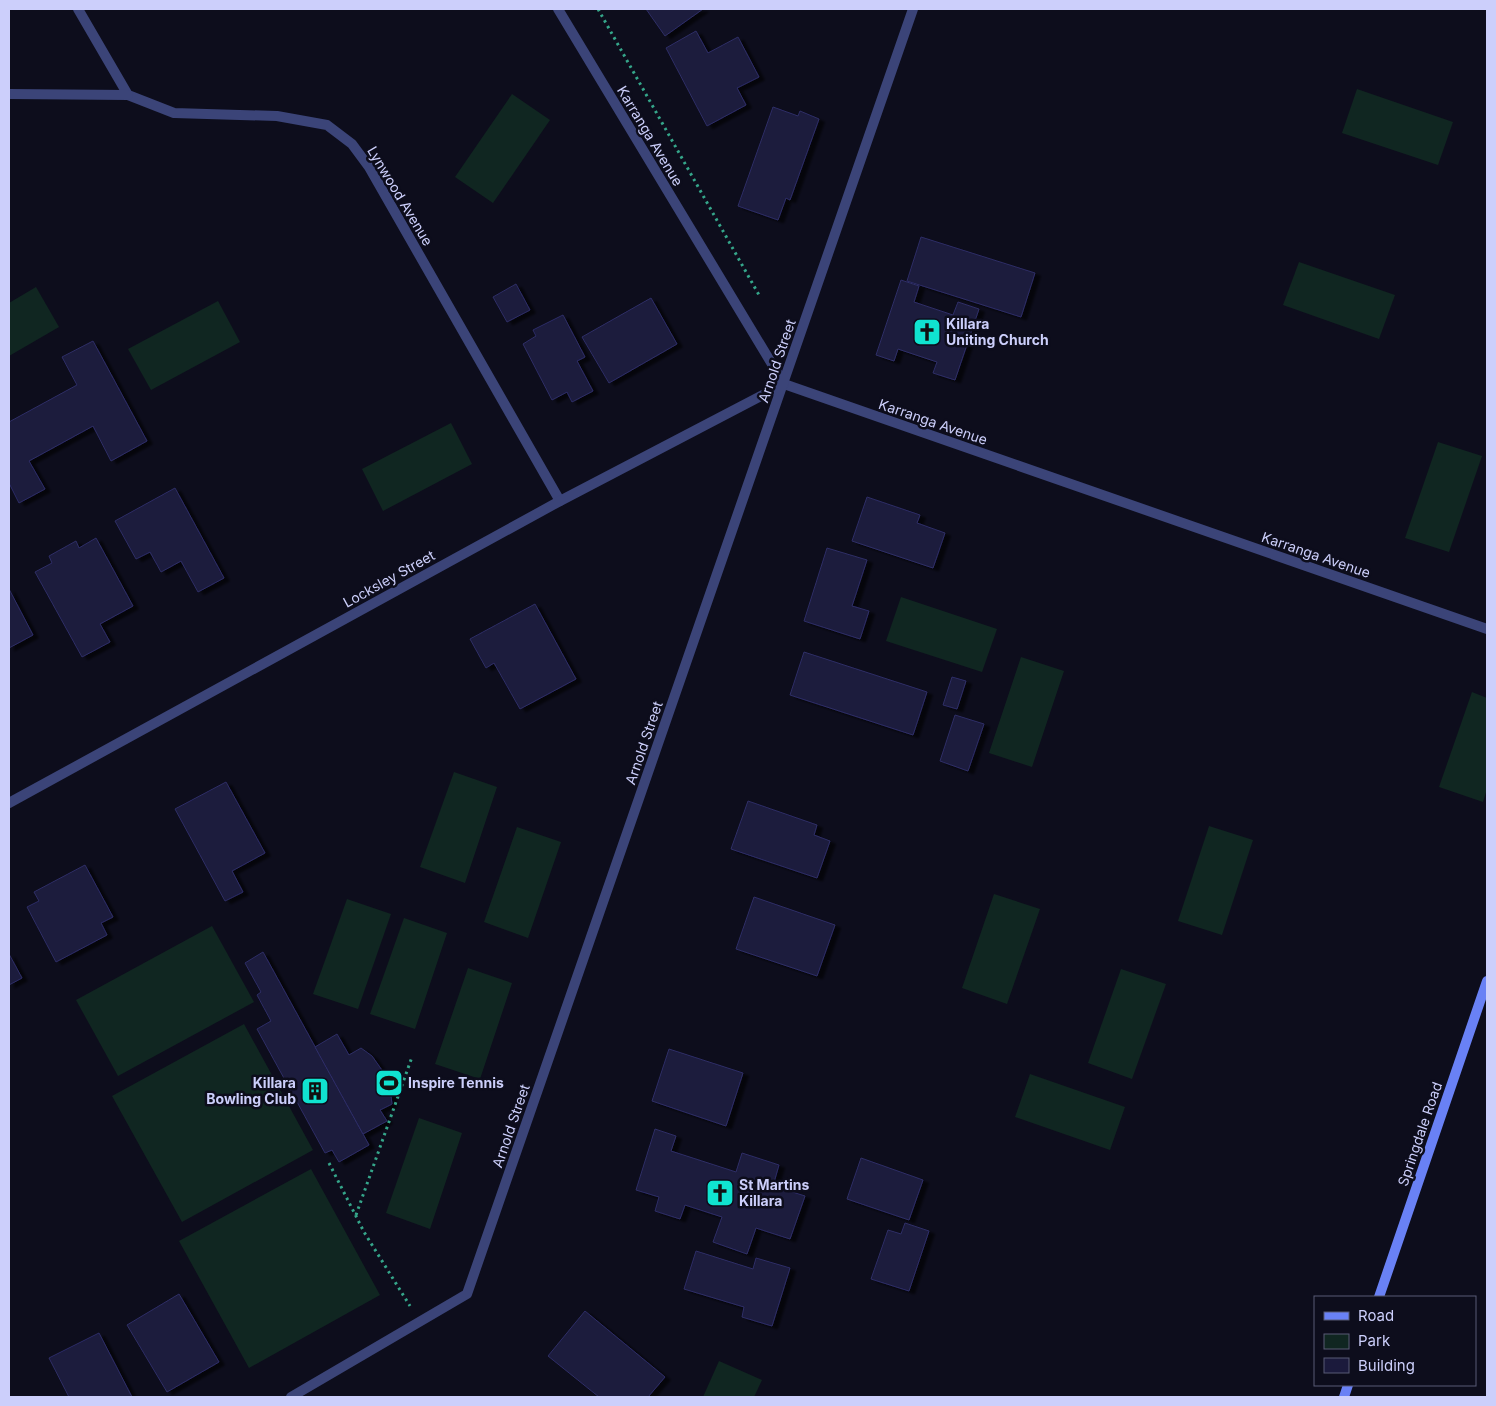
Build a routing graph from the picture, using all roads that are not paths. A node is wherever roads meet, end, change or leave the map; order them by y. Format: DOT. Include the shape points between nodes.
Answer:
graph roads {
  1 [pos="78,9"];
  2 [pos="558,9"];
  3 [pos="913,9"];
  4 [pos="9,94"];
  5 [pos="128,95"];
  6 [pos="784,384"];
  7 [pos="560,501"];
  8 [pos="1487,630"];
  9 [pos="9,803"];
  10 [pos="1487,980"];
  11 [pos="1378,1296"];
  12 [pos="291,1397"];
  1 -- 5 [label="street"];
  2 -- 6 [label="street, Karranga Avenue"];
  3 -- 6 [label="street, Arnold Street"];
  4 -- 5 [label="street, Lynwood Avenue"];
  5 -- 7 [label="street, Lynwood Avenue" via="174,112 277,116 327,124 352,144 369,167"];
  6 -- 7 [label="street, Locksley Street"];
  6 -- 8 [label="street, Karranga Avenue"];
  6 -- 12 [label="street, Arnold Street" via="467,1294"];
  7 -- 9 [label="street, Locksley Street"];
  10 -- 11 [label="main road, Springdale Road"];
}
